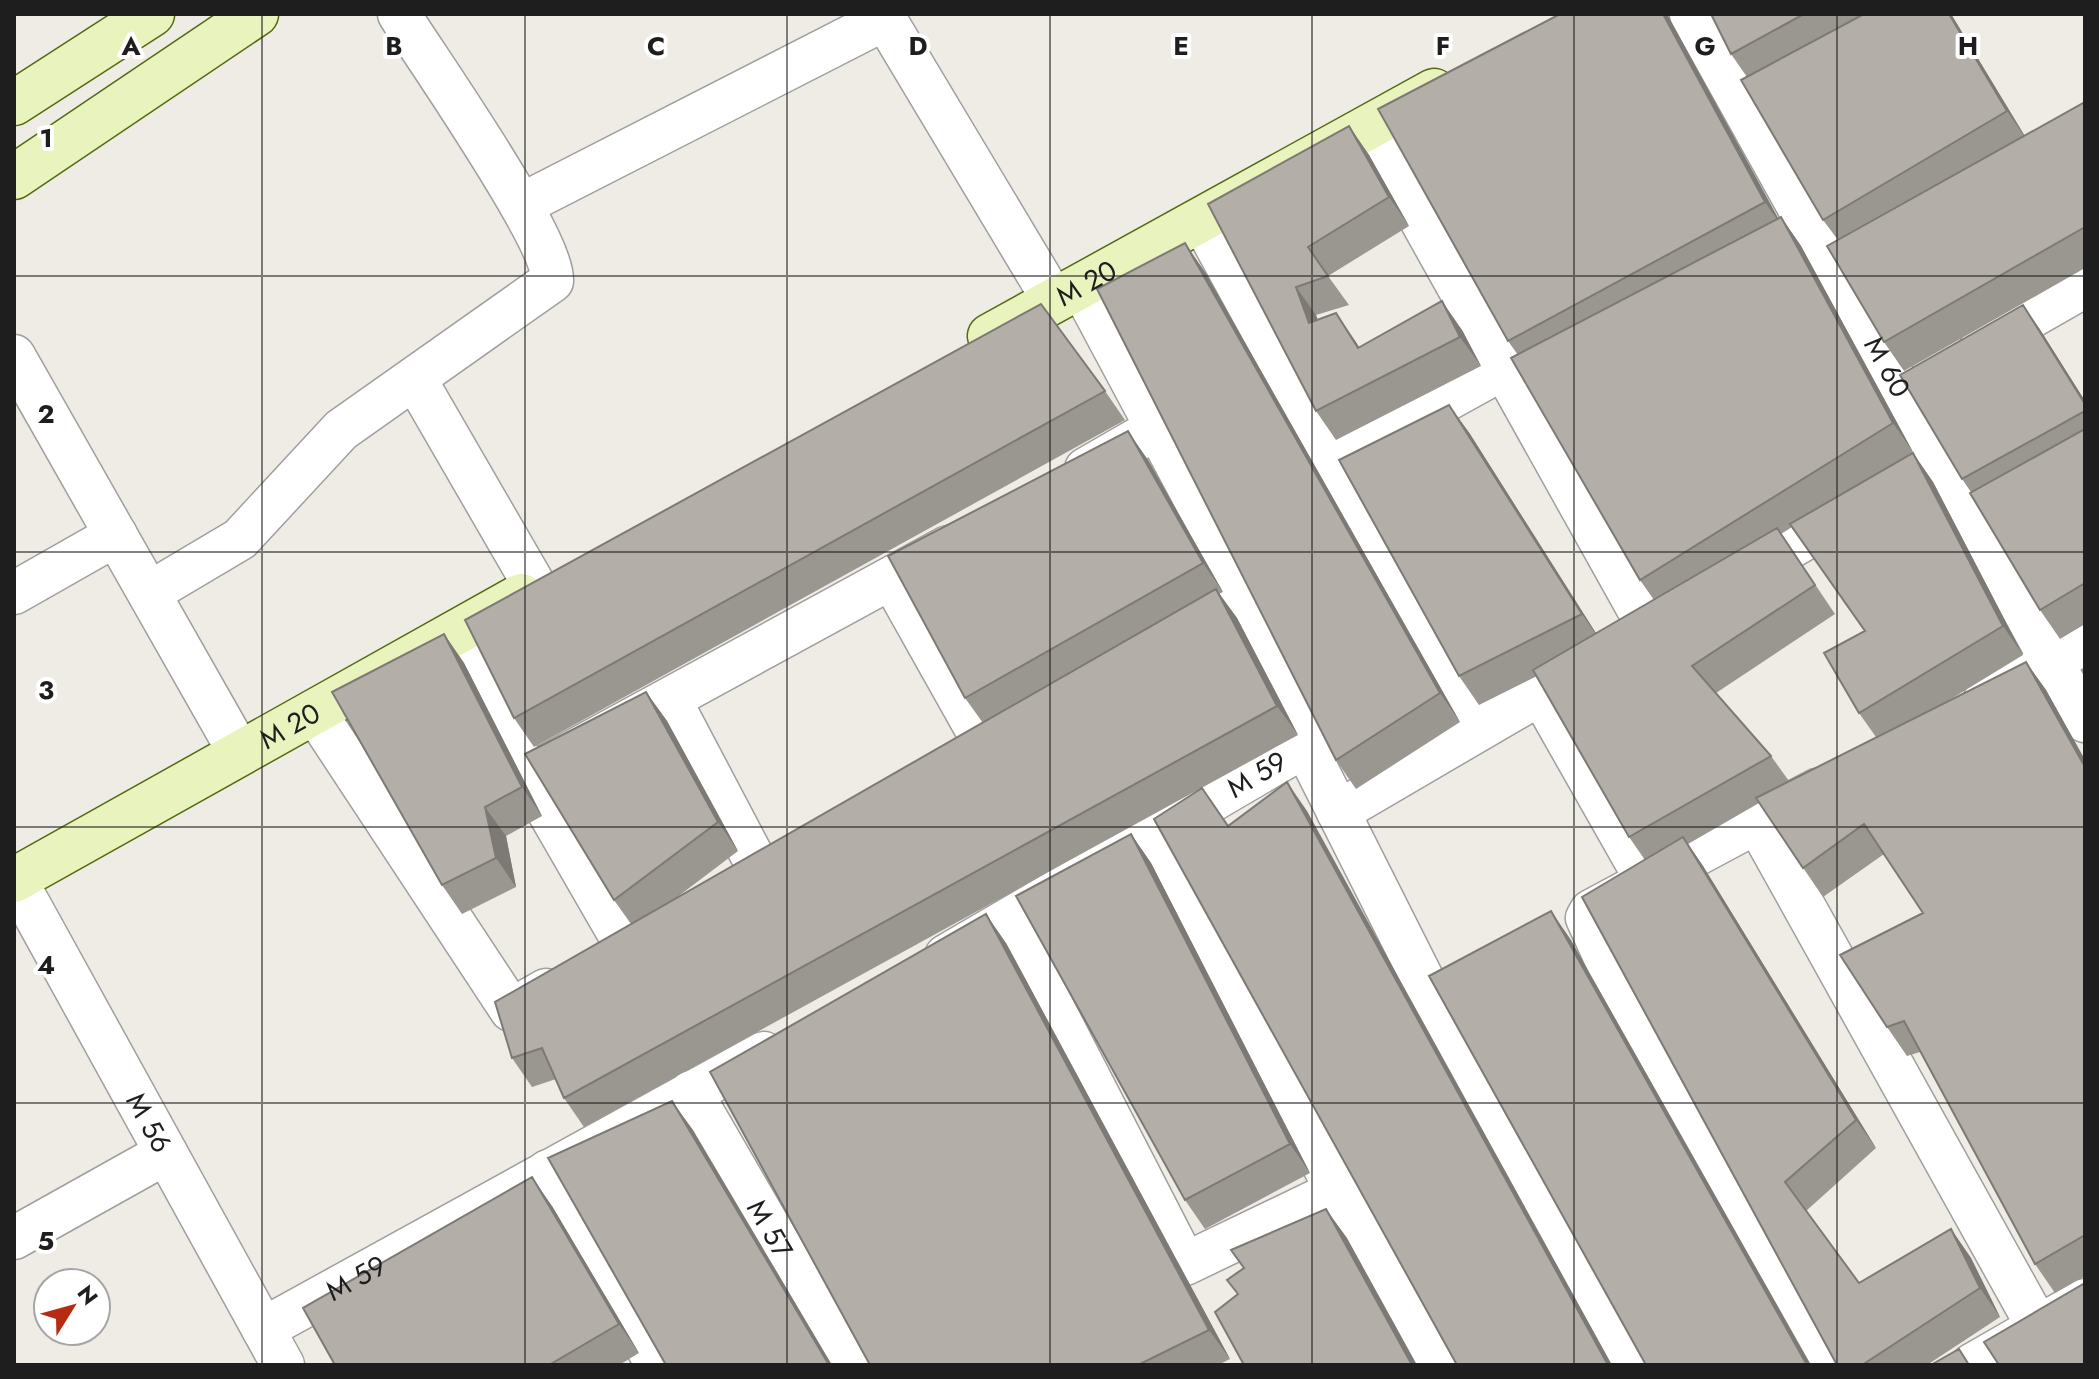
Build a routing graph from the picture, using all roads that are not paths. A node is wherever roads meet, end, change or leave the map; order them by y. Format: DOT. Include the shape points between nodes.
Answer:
graph roads {
  1 [pos="152,14"];
  2 [pos="256,14"];
  3 [pos="399,14"];
  4 [pos="1691,14"];
  5 [pos="883,17"];
  6 [pos="1464,74"];
  7 [pos="14,103"];
  8 [pos="1369,127"];
  9 [pos="14,177"];
  10 [pos="521,205"];
  11 [pos="1202,220"];
  12 [pos="2085,286"];
  13 [pos="1067,294"];
  14 [pos="14,356"];
  15 [pos="956,356"];
  16 [pos="1504,368"];
  17 [pos="415,379"];
  18 [pos="1901,392"];
  19 [pos="1157,428"];
  20 [pos="1940,460"];
  21 [pos="1334,462"];
  22 [pos="1051,489"];
  23 [pos="2008,493"];
  24 [pos="1970,516"];
  25 [pos="985,526"];
  26 [pos="116,535"];
  27 [pos="578,565"];
  28 [pos="892,579"];
  29 [pos="536,588"];
  30 [pos="1245,592"];
  31 [pos="14,593"];
  32 [pos="149,593"];
  33 [pos="1650,630"];
  34 [pos="456,632"];
  35 [pos="1148,647"];
  36 [pos="2069,653"];
  37 [pos="1541,694"];
  38 [pos="670,700"];
  39 [pos="314,711"];
  40 [pos="1947,720"];
  41 [pos="2085,721"];
  42 [pos="1480,728"];
  43 [pos="1305,746"];
  44 [pos="239,752"];
  45 [pos="943,764"];
  46 [pos="1854,770"];
  47 [pos="528,776"];
  48 [pos="1338,812"];
  49 [pos="1757,822"];
  50 [pos="1150,838"];
  51 [pos="799,846"];
  52 [pos="759,869"];
  53 [pos="15,880"];
  54 [pos="1647,881"];
  55 [pos="1009,922"];
  56 [pos="626,946"];
  57 [pos="912,974"];
  58 [pos="801,1033"];
  59 [pos="691,1092"];
  60 [pos="166,1153"];
  61 [pos="548,1171"];
  62 [pos="1337,1191"];
  63 [pos="14,1238"];
  64 [pos="2085,1300"];
  65 [pos="2038,1327"];
  66 [pos="263,1329"];
  67 [pos="1981,1363"];
  68 [pos="283,1365"];
  69 [pos="657,1365"];
  70 [pos="849,1365"];
  71 [pos="1437,1365"];
  72 [pos="1632,1365"];
  73 [pos="1826,1365"];
  1 -- 7 [label="street"];
  2 -- 9 [label="street"];
  3 -- 10 [label="street"];
  4 -- 18 [label="street, M 60" via="1754,96 1845,258"];
  5 -- 10 [label="street"];
  5 -- 13 [label="street"];
  6 -- 8 [label="street, M 20"];
  8 -- 11 [label="street, M 20"];
  8 -- 16 [label="street"];
  10 -- 17 [label="street" via="549,259 552,281"];
  11 -- 13 [label="street, M 20"];
  11 -- 21 [label="street"];
  12 -- 18 [label="street"];
  13 -- 15 [label="street, M 20"];
  13 -- 19 [label="street"];
  14 -- 26 [label="street"];
  16 -- 21 [label="street"];
  16 -- 33 [label="street"];
  17 -- 29 [label="street"];
  17 -- 32 [label="street" via="341,430 240,539"];
  18 -- 20 [label="street, M 60"];
  19 -- 22 [label="street"];
  19 -- 30 [label="street"];
  20 -- 24 [label="street, M 60"];
  20 -- 33 [label="street"];
  21 -- 42 [label="street"];
  23 -- 24 [label="street"];
  24 -- 36 [label="street, M 60"];
  25 -- 28 [label="street"];
  26 -- 31 [label="street"];
  26 -- 32 [label="street"];
  27 -- 29 [label="street, M 20"];
  28 -- 38 [label="street"];
  28 -- 45 [label="street" via="996,733"];
  29 -- 34 [label="street, M 20"];
  30 -- 35 [label="street"];
  30 -- 43 [label="street" via="1316,726"];
  32 -- 44 [label="street"];
  33 -- 37 [label="street"];
  34 -- 39 [label="street, M 20"];
  34 -- 47 [label="street"];
  36 -- 40 [label="street"];
  36 -- 41 [label="street, M 60"];
  37 -- 42 [label="street"];
  37 -- 54 [label="street"];
  38 -- 47 [label="street"];
  38 -- 52 [label="street"];
  39 -- 44 [label="street, M 20"];
  39 -- 56 [label="street" via="511,1010"];
  42 -- 48 [label="street"];
  43 -- 48 [label="street, M 59"];
  43 -- 50 [label="street, M 59"];
  44 -- 53 [label="street, M 20"];
  46 -- 49 [label="street"];
  47 -- 56 [label="street"];
  48 -- 72 [label="street, M 59" via="1432,998"];
  49 -- 54 [label="street"];
  49 -- 65 [label="street"];
  50 -- 55 [label="street, M 59"];
  50 -- 62 [label="street"];
  51 -- 52 [label="street"];
  52 -- 56 [label="street"];
  53 -- 60 [label="street, M 56"];
  54 -- 73 [label="street" via="1591,911 1588,926"];
  55 -- 57 [label="street, M 59"];
  55 -- 62 [label="street" via="1185,1264"];
  58 -- 59 [label="street, M 59"];
  59 -- 61 [label="street, M 59"];
  59 -- 70 [label="street, M 57"];
  60 -- 63 [label="street"];
  60 -- 66 [label="street, M 56"];
  61 -- 66 [label="street, M 59"];
  61 -- 69 [label="street"];
  62 -- 71 [label="street"];
  64 -- 65 [label="street"];
  65 -- 67 [label="street"];
  66 -- 68 [label="street, M 56"];
}
